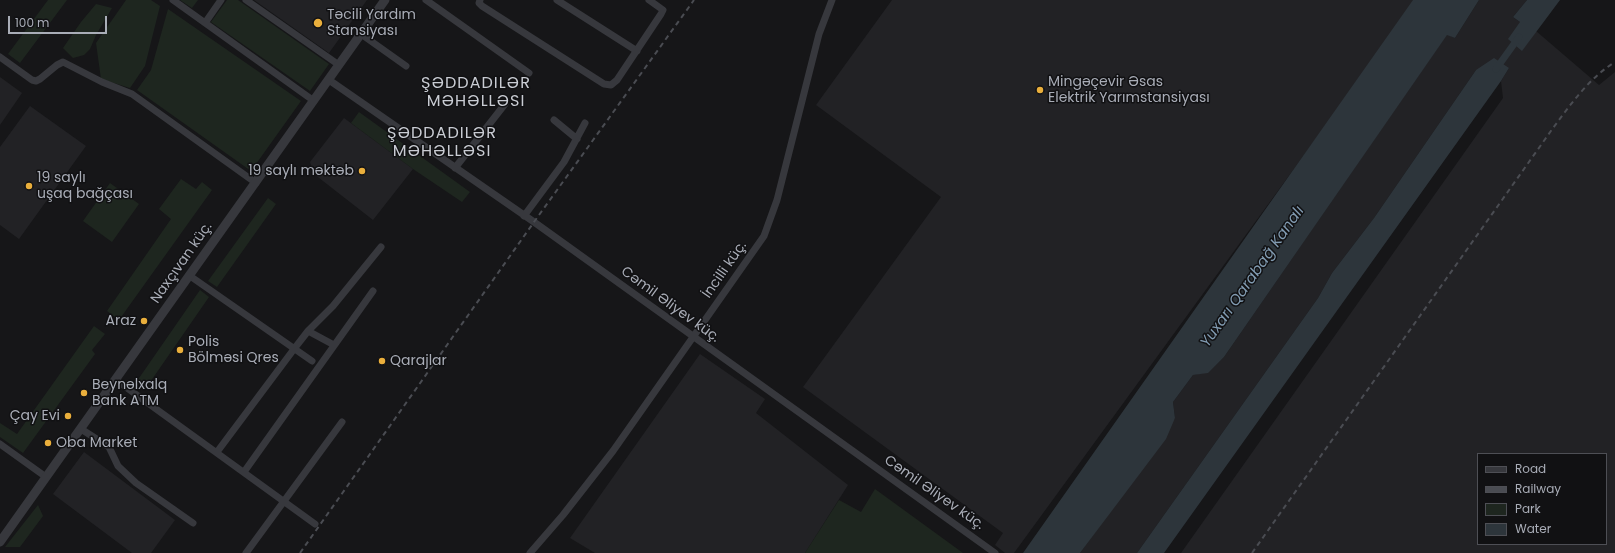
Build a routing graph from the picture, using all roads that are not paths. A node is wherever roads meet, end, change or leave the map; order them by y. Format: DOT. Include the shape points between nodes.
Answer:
graph roads {
  1 [pos="174,0"];
  2 [pos="221,0"];
  3 [pos="246,0"];
  4 [pos="385,0"];
  5 [pos="426,0"];
  6 [pos="480,0"];
  7 [pos="557,0"];
  8 [pos="649,0"];
  9 [pos="832,0"];
  10 [pos="205,23"];
  11 [pos="361,34"];
  12 [pos="637,51"];
  13 [pos="0,57"];
  14 [pos="339,65"];
  15 [pos="406,66"];
  16 [pos="529,73"];
  17 [pos="329,80"];
  18 [pos="314,101"];
  19 [pos="505,104"];
  20 [pos="554,120"];
  21 [pos="585,123"];
  22 [pos="577,139"];
  23 [pos="456,168"];
  24 [pos="256,183"];
  25 [pos="524,216"];
  26 [pos="381,247"];
  27 [pos="190,276"];
  28 [pos="373,292"];
  29 [pos="308,331"];
  30 [pos="692,337"];
  31 [pos="334,345"];
  32 [pos="294,349"];
  33 [pos="312,361"];
  34 [pos="116,380"];
  35 [pos="342,422"];
  36 [pos="81,429"];
  37 [pos="0,444"];
  38 [pos="217,452"];
  39 [pos="244,472"];
  40 [pos="46,477"];
  41 [pos="284,501"];
  42 [pos="193,523"];
  43 [pos="315,524"];
  44 [pos="0,542"];
  45 [pos="246,553"];
  46 [pos="530,553"];
  47 [pos="995,553"];
  1 -- 10 [label="street"];
  2 -- 10 [label="street"];
  3 -- 14 [label="street"];
  4 -- 11 [label="street, Naxçıvan küç."];
  5 -- 16 [label="street"];
  6 -- 12 [label="street" via="482,6 604,84 611,85 617,80"];
  7 -- 12 [label="street"];
  8 -- 12 [label="street" via="663,10"];
  9 -- 30 [label="street, İncilli küç." via="819,34 776,200 764,236"];
  10 -- 18 [label="street"];
  11 -- 14 [label="street, Naxçıvan küç."];
  11 -- 15 [label="street"];
  13 -- 24 [label="street" via="32,80 40,79 63,62 102,82 127,91"];
  14 -- 17 [label="street, Naxçıvan küç."];
  17 -- 18 [label="street, Naxçıvan küç."];
  17 -- 23 [label="street, Cəmil Əliyev küç."];
  18 -- 24 [label="street, Naxçıvan küç."];
  19 -- 23 [label="street"];
  20 -- 22 [label="street"];
  21 -- 22 [label="street"];
  22 -- 25 [label="street" via="564,162"];
  23 -- 25 [label="street, Cəmil Əliyev küç."];
  24 -- 27 [label="street, Naxçıvan küç."];
  25 -- 30 [label="street, Cəmil Əliyev küç."];
  26 -- 29 [label="street" via="333,306"];
  27 -- 32 [label="street"];
  27 -- 34 [label="street, Naxçıvan küç."];
  28 -- 31 [label="street"];
  29 -- 31 [label="street"];
  29 -- 32 [label="street"];
  30 -- 46 [label="street, İncilli küç." via="613,451"];
  30 -- 47 [label="street, Cəmil Əliyev küç."];
  31 -- 39 [label="street"];
  32 -- 33 [label="street"];
  32 -- 38 [label="street"];
  34 -- 36 [label="street, Naxçıvan küç."];
  34 -- 38 [label="street"];
  35 -- 41 [label="street"];
  36 -- 40 [label="street, Naxçıvan küç."];
  36 -- 42 [label="street" via="109,447 118,466 136,483"];
  37 -- 40 [label="street"];
  38 -- 39 [label="street"];
  39 -- 41 [label="street"];
  40 -- 44 [label="street, Naxçıvan küç."];
  41 -- 43 [label="street"];
  41 -- 45 [label="street"];
}
